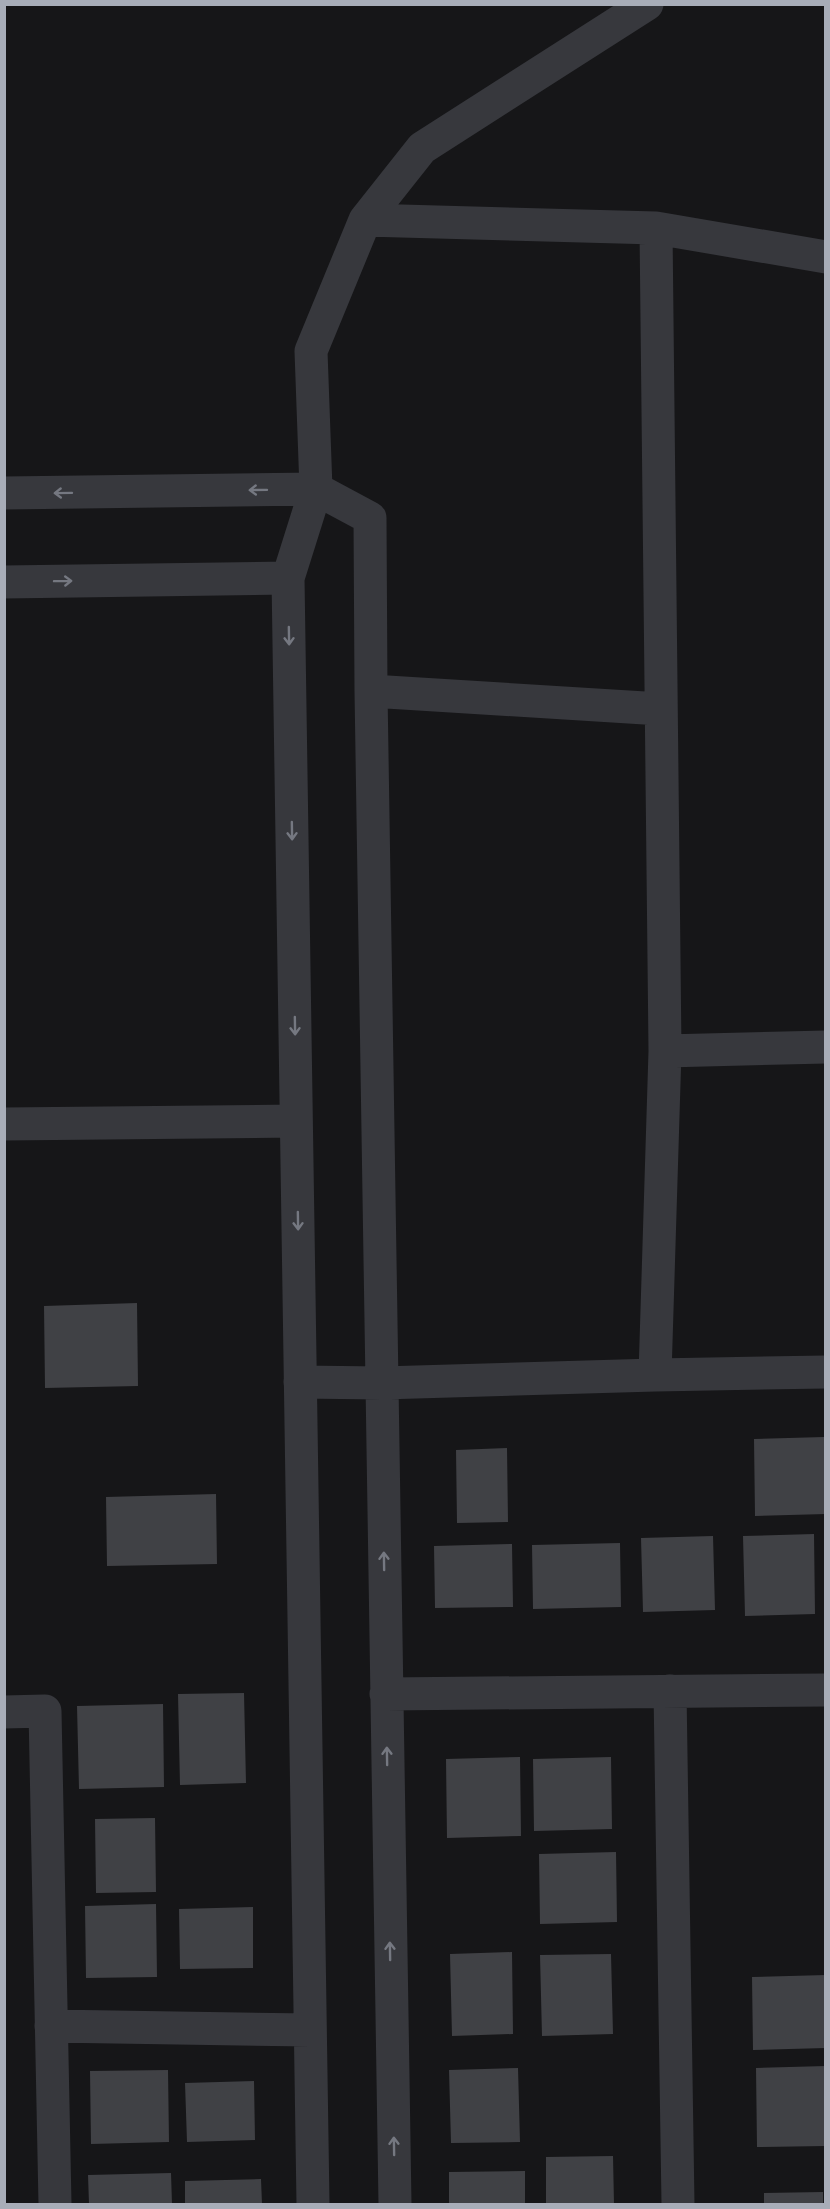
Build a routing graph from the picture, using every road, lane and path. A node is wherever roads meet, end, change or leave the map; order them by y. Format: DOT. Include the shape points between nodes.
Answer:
graph roads {
  1 [pos="647,4"];
  2 [pos="365,220"];
  3 [pos="656,228"];
  4 [pos="825,257"];
  5 [pos="316,489"];
  6 [pos="4,493"];
  7 [pos="288,578"];
  8 [pos="4,582"];
  9 [pos="370,691"];
  10 [pos="661,709"];
  11 [pos="825,1047"];
  12 [pos="664,1051"];
  13 [pos="296,1121"];
  14 [pos="4,1124"];
  15 [pos="825,1372"];
  16 [pos="655,1375"];
  17 [pos="300,1382"];
  18 [pos="382,1383"];
  19 [pos="825,1690"];
  20 [pos="670,1691"];
  21 [pos="386,1694"];
  22 [pos="4,1712"];
  23 [pos="51,2026"];
  24 [pos="310,2030"];
  25 [pos="55,2205"];
  26 [pos="313,2205"];
  27 [pos="394,2205"];
  28 [pos="678,2205"];
  1 -- 2 [label="street" via="422,148"];
  2 -- 3 [label="street"];
  2 -- 5 [label="street" via="311,351"];
  3 -- 4 [label="street"];
  3 -- 10 [label="street"];
  5 -- 6 [label="street, one-way"];
  5 -- 7 [label="street"];
  5 -- 9 [label="street" via="370,518"];
  8 -- 7 [label="street, one-way"];
  7 -- 13 [label="street, one-way"];
  9 -- 10 [label="street"];
  9 -- 18 [label="street"];
  10 -- 12 [label="street"];
  11 -- 12 [label="street"];
  12 -- 16 [label="street"];
  13 -- 14 [label="street"];
  13 -- 17 [label="street, one-way"];
  15 -- 16 [label="street"];
  16 -- 18 [label="street"];
  17 -- 18 [label="street"];
  17 -- 24 [label="street"];
  21 -- 18 [label="street, one-way"];
  19 -- 20 [label="street"];
  20 -- 21 [label="street"];
  20 -- 28 [label="street"];
  27 -- 21 [label="street, one-way"];
  22 -- 23 [label="street" via="45,1711"];
  23 -- 24 [label="street"];
  23 -- 25 [label="street"];
  24 -- 26 [label="street"];
}
